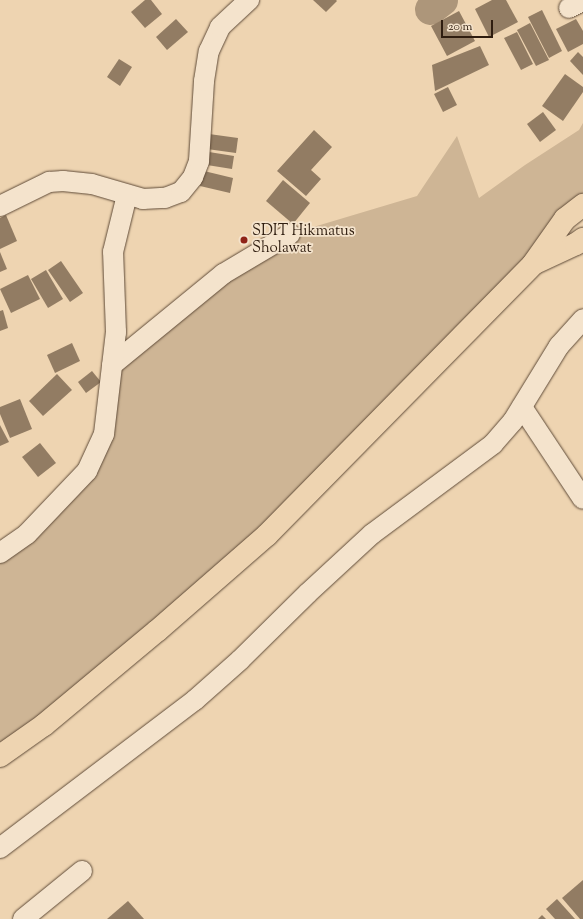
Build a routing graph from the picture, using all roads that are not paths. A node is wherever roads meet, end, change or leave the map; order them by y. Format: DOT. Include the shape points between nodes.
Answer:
graph roads {
  1 [pos="249,0"];
  2 [pos="127,195"];
  3 [pos="1,202"];
  4 [pos="583,205"];
  5 [pos="290,234"];
  6 [pos="583,238"];
  7 [pos="533,264"];
  8 [pos="580,328"];
  9 [pos="112,365"];
  10 [pos="522,406"];
  11 [pos="583,499"];
  12 [pos="0,553"];
  13 [pos="0,756"];
  14 [pos="0,848"];
  15 [pos="82,871"];
  16 [pos="23,919"];
  1 -- 2 [label="street" via="220,27 209,51 204,81 199,161 193,177 181,192 165,198 143,199"];
  2 -- 3 [label="street" via="92,184 62,181 49,182"];
  2 -- 9 [label="street" via="113,252 116,332"];
  4 -- 7 [label="highway" via="565,219"];
  5 -- 9 [label="street" via="223,274"];
  6 -- 7 [label="highway" via="576,244"];
  7 -- 13 [label="highway" via="267,535 104,676 44,725"];
  8 -- 10 [label="street" via="559,346"];
  9 -- 12 [label="street" via="104,434 87,471 27,534"];
  10 -- 11 [label="street"];
  10 -- 14 [label="street" via="507,430 493,444 372,534 216,683"];
  15 -- 16 [label="street"];
}
